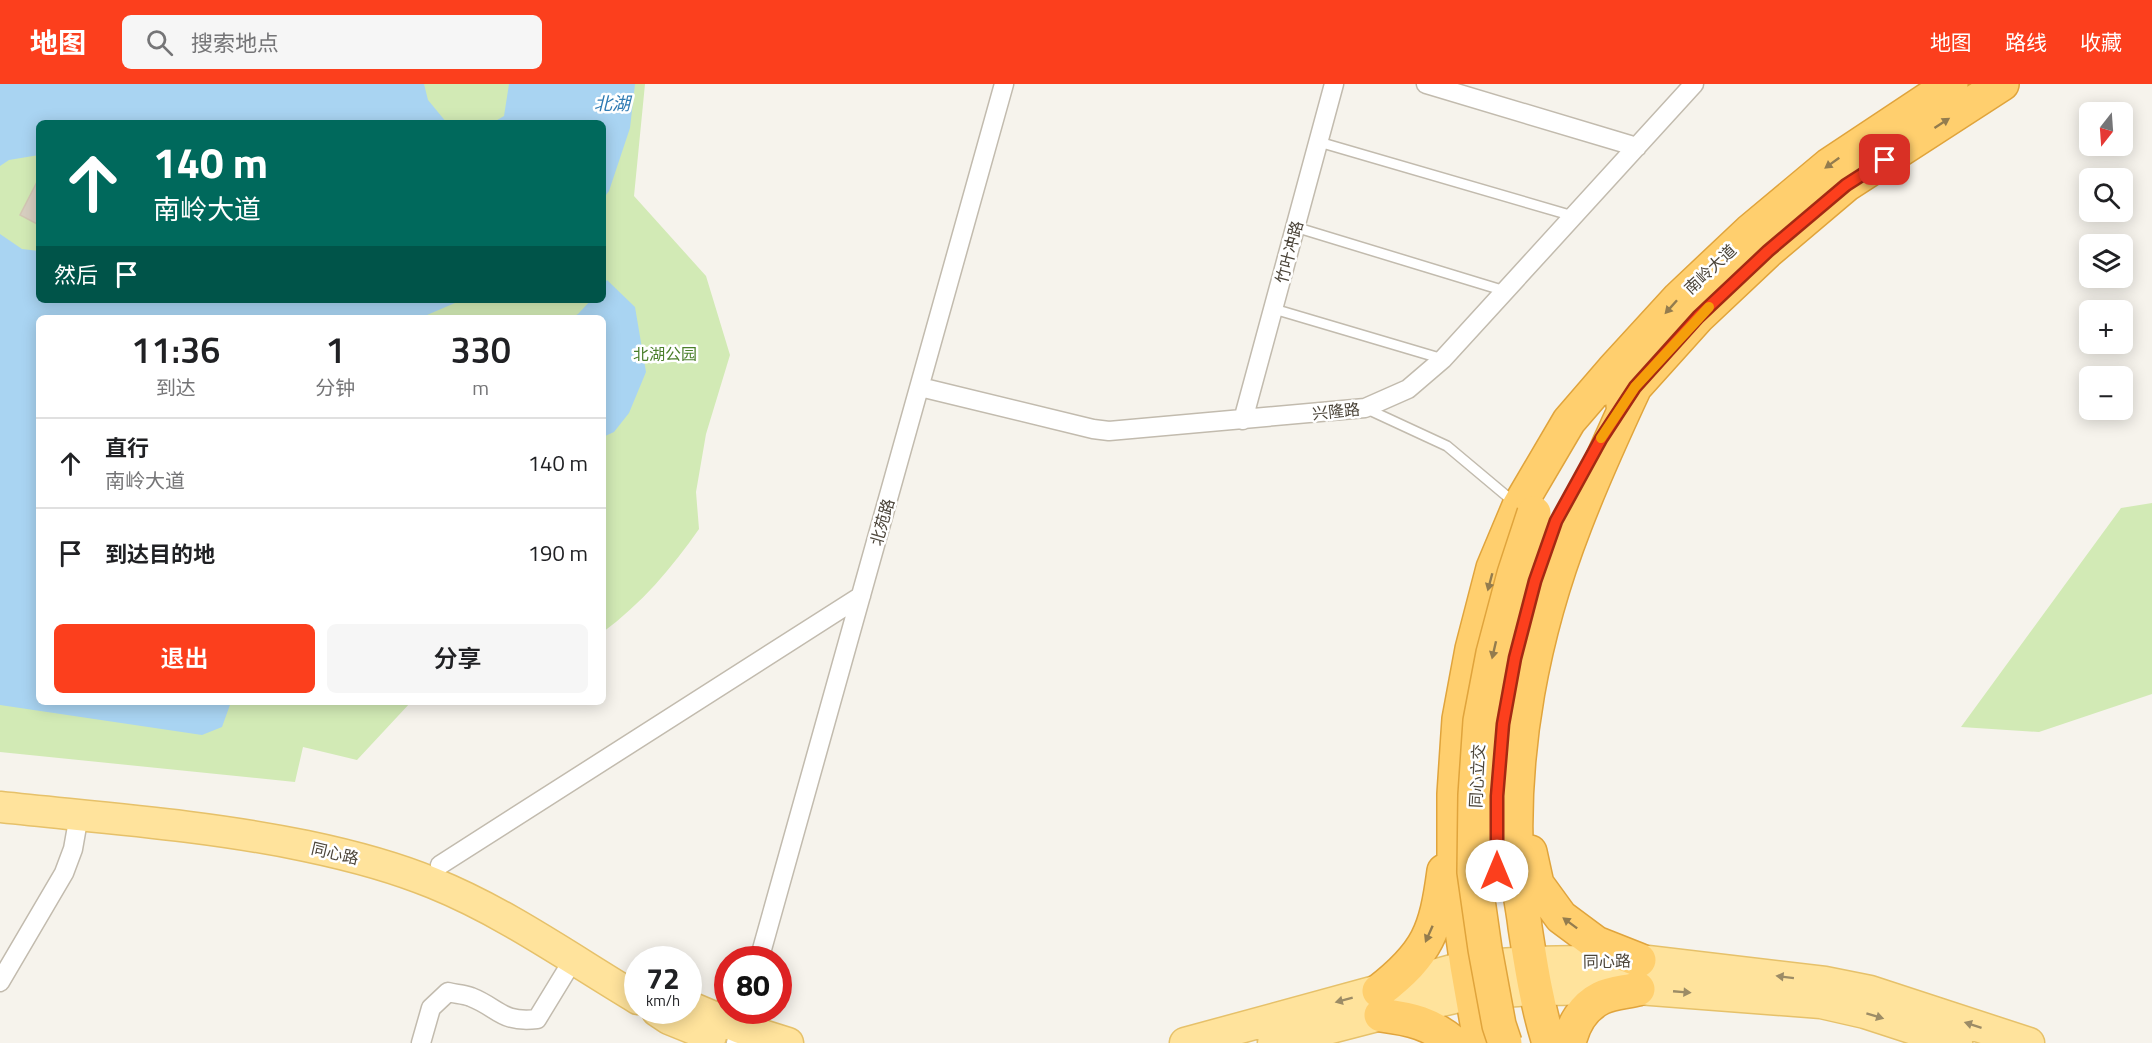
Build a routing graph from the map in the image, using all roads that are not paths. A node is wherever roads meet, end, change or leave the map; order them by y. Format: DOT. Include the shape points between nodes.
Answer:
graph roads {
  1 [pos="1004,84"];
  2 [pos="1334,84"];
  3 [pos="1426,84"];
  4 [pos="1694,84"];
  5 [pos="1950,84"];
  6 [pos="2002,84"];
  7 [pos="1319,142"];
  8 [pos="1637,147"];
  9 [pos="1573,216"];
  10 [pos="1295,227"];
  11 [pos="1505,291"];
  12 [pos="1274,309"];
  13 [pos="1443,359"];
  14 [pos="1624,379"];
  15 [pos="920,387"];
  16 [pos="1365,408"];
  17 [pos="1243,420"];
  18 [pos="1536,513"];
  19 [pos="861,596"];
  20 [pos="0,789"];
  21 [pos="1454,794"];
  22 [pos="1517,797"];
  23 [pos="0,807"];
  24 [pos="79,815"];
  25 [pos="440,865"];
  26 [pos="763,946"];
  27 [pos="573,960"];
  28 [pos="5,968"];
  29 [pos="624,969"];
  30 [pos="1638,974"];
  31 [pos="1533,976"];
  32 [pos="1470,980"];
  33 [pos="0,982"];
  34 [pos="624,991"];
  35 [pos="1380,1003"];
  36 [pos="702,1013"];
  37 [pos="697,1024"];
  38 [pos="737,1031"];
  39 [pos="421,1043"];
  40 [pos="788,1043"];
  41 [pos="1185,1043"];
  42 [pos="1273,1043"];
  43 [pos="1454,1043"];
  44 [pos="1483,1043"];
  45 [pos="1505,1043"];
  46 [pos="1528,1043"];
  47 [pos="1548,1043"];
  48 [pos="1569,1043"];
  49 [pos="1957,1043"];
  50 [pos="2029,1043"];
  1 -- 15 [label="street, 北苑路"];
  2 -- 7 [label="street, 竹叶冲路"];
  3 -- 8 [label="street"];
  4 -- 8 [label="street, 兴隆路"];
  5 -- 14 [label="highway, 南岭大道, one-way" via="1829,165 1750,231 1679,298"];
  14 -- 6 [label="highway, 南岭大道, one-way" via="1846,185"];
  7 -- 9 [label="lane"];
  7 -- 10 [label="street, 竹叶冲路"];
  8 -- 9 [label="street, 兴隆路"];
  9 -- 11 [label="street, 兴隆路"];
  10 -- 11 [label="lane"];
  10 -- 12 [label="street, 竹叶冲路"];
  11 -- 13 [label="street, 兴隆路"];
  12 -- 13 [label="lane"];
  12 -- 17 [label="street, 竹叶冲路"];
  13 -- 16 [label="street, 兴隆路" via="1408,389"];
  14 -- 18 [label="highway, 南岭大道" via="1578,425"];
  14 -- 22 [label="highway" via="1554,586 1533,662 1522,727"];
  15 -- 17 [label="street, 兴隆路" via="1109,431"];
  15 -- 19 [label="street, 北苑路"];
  16 -- 17 [label="street, 兴隆路"];
  16 -- 18 [label="lane" via="1447,446"];
  18 -- 21 [label="highway, one-way" via="1493,568 1459,718"];
  18 -- 45 [label="highway, 同心立交, one-way, bridge" via="1514,574 1493,653 1480,721 1475,795 1474,872"];
  18 -- 46 [label="highway, 同心立交" via="1535,581 1503,724 1497,796 1497,871"];
  19 -- 25 [label="street"];
  19 -- 26 [label="street, 北苑路"];
  20 -- 25 [label="main road, 同心路" via="265,819 347,836"];
  21 -- 32 [label="highway" via="1454,874"];
  21 -- 35 [label="highway, one-way" via="1439,909 1428,939"];
  30 -- 22 [label="highway, one-way" via="1562,917 1538,884"];
  22 -- 31 [label="highway" via="1517,869"];
  23 -- 24 [label="main road, 同心路"];
  24 -- 27 [label="main road, 同心路" via="262,837 389,867 489,909"];
  24 -- 28 [label="street" via="64,873"];
  25 -- 29 [label="main road, 同心路" via="497,893"];
  27 -- 34 [label="main road, 同心路"];
  27 -- 39 [label="street" via="537,1019 519,1021 471,997 448,992 431,1008"];
  28 -- 33 [label="street"];
  30 -- 31 [label="main road, 同心路"];
  30 -- 48 [label="highway" via="1585,1011 1573,1027"];
  30 -- 49 [label="main road, 同心路, one-way" via="1821,1003"];
  50 -- 30 [label="main road, 同心路, one-way" via="1870,991 1825,982"];
  31 -- 32 [label="main road, 同心路"];
  31 -- 47 [label="highway"];
  32 -- 35 [label="main road, 同心路"];
  32 -- 44 [label="highway"];
  35 -- 41 [label="main road, 同心路, one-way"];
  35 -- 42 [label="main road, 同心路"];
  35 -- 43 [label="highway"];
  36 -- 38 [label="main road"];
  37 -- 38 [label="main road"];
  38 -- 40 [label="main road"];
}
